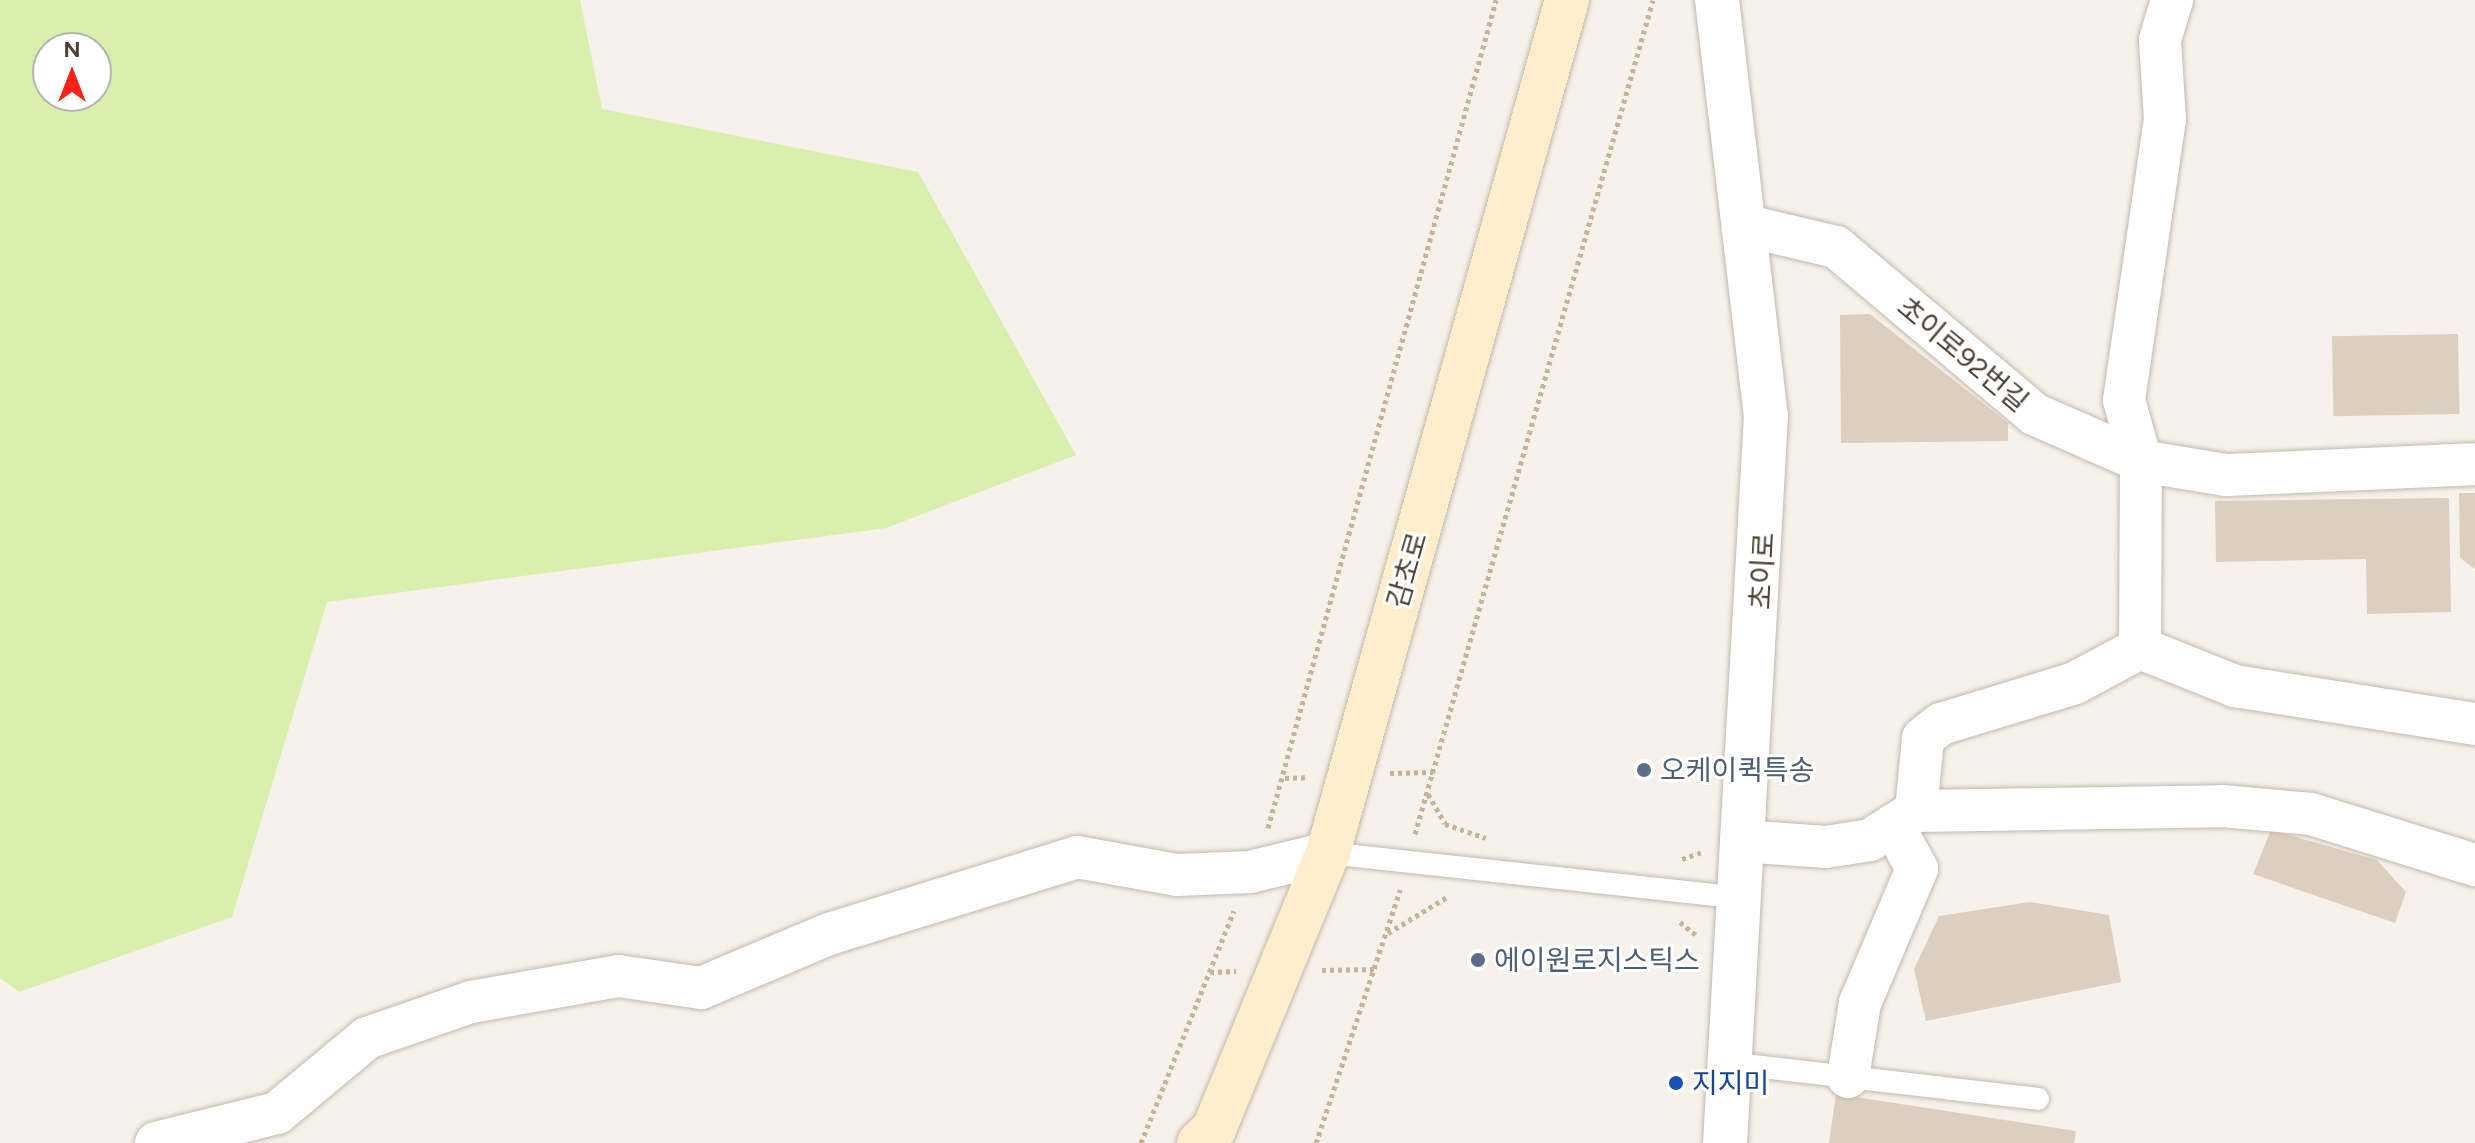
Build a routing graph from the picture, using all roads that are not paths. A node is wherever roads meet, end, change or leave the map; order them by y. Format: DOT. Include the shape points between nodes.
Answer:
graph roads {
  1 [pos="1567,0"];
  2 [pos="1717,0"];
  3 [pos="2172,0"];
  4 [pos="1747,226"];
  5 [pos="2141,461"];
  6 [pos="2475,464"];
  7 [pos="2140,648"];
  8 [pos="2475,724"];
  9 [pos="1904,818"];
  10 [pos="1724,846"];
  11 [pos="1328,853"];
  12 [pos="2475,865"];
  13 [pos="1735,897"];
  14 [pos="1728,1063"];
  15 [pos="1848,1077"];
  16 [pos="2038,1099"];
  17 [pos="1210,1138"];
  18 [pos="156,1143"];
  19 [pos="1725,1143"];
  1 -- 11 [label="main road, 감초로"];
  2 -- 4 [label="street, 초이로"];
  3 -- 5 [label="street" via="2160,40 2165,120 2124,400"];
  4 -- 5 [label="street, 초이로92번길" via="1836,247 2034,414"];
  4 -- 10 [label="street, 초이로" via="1766,415 1758,645"];
  5 -- 6 [label="street, 초이로92번길" via="2226,475"];
  5 -- 7 [label="street"];
  7 -- 8 [label="street" via="2235,686"];
  7 -- 9 [label="street" via="2075,683 1941,724 1923,738"];
  9 -- 10 [label="street" via="1870,840 1826,847"];
  9 -- 12 [label="street" via="2222,806 2311,814"];
  9 -- 15 [label="street" via="1917,869 1860,1003"];
  10 -- 13 [label="street, 초이로"];
  11 -- 13 [label="lane"];
  11 -- 17 [label="main road, 감초로"];
  11 -- 18 [label="street" via="1250,872 1177,875 1077,857 829,934 701,988 618,976 471,1002 367,1038 277,1113"];
  13 -- 14 [label="street, 초이로"];
  14 -- 15 [label="lane"];
  14 -- 19 [label="street, 초이로"];
  15 -- 16 [label="lane"];
}
